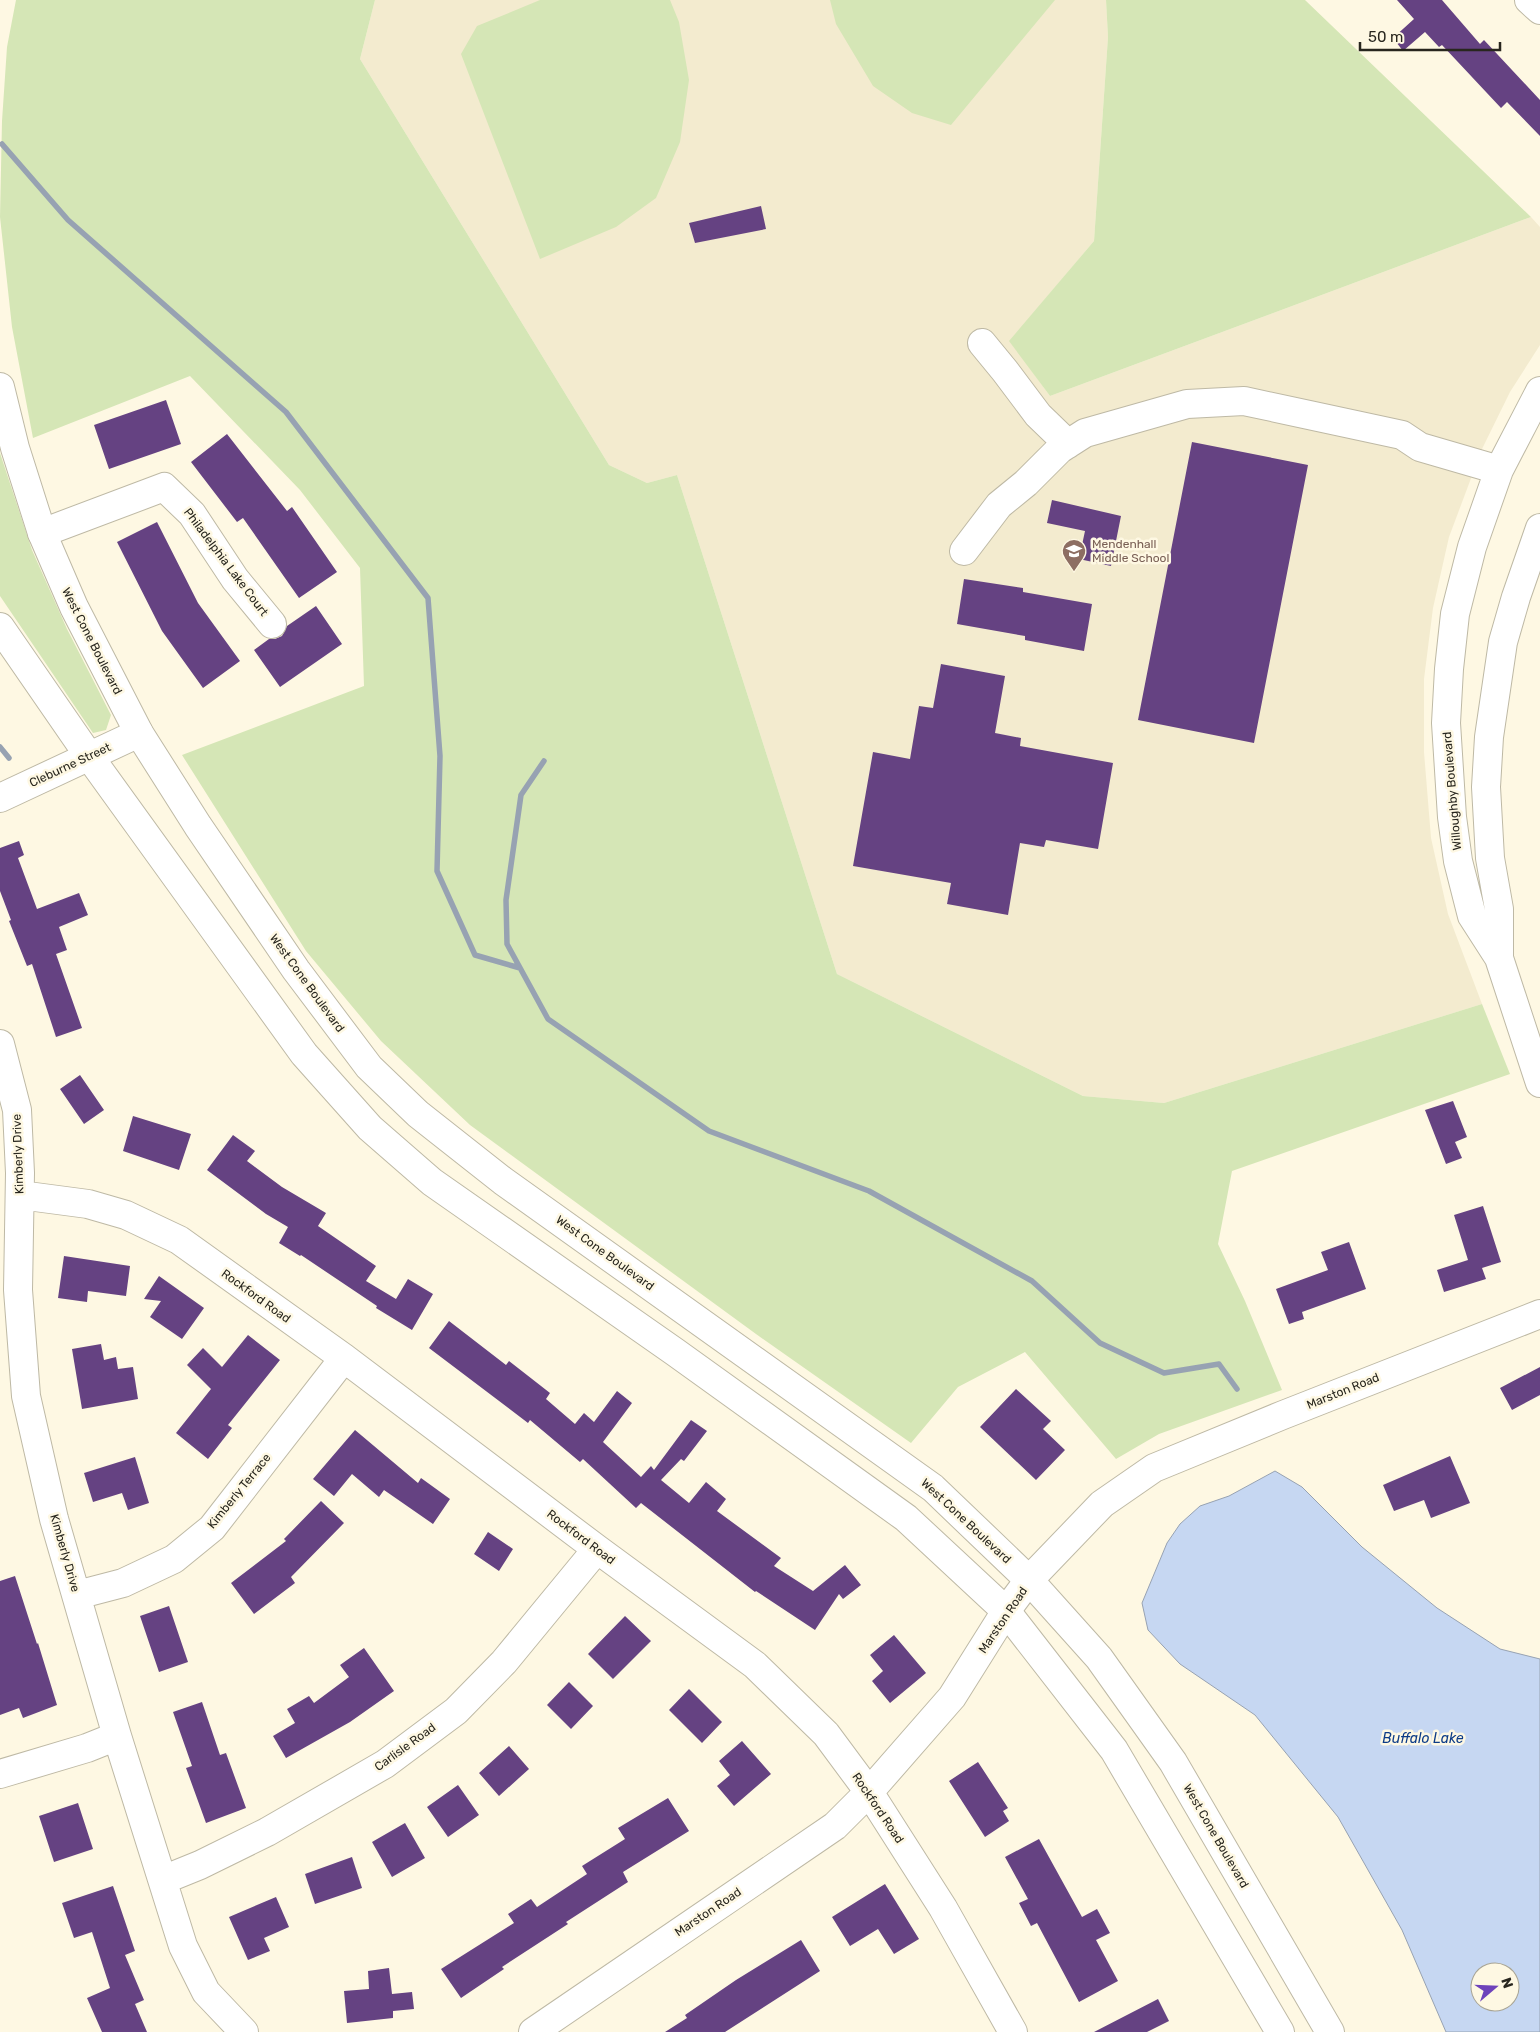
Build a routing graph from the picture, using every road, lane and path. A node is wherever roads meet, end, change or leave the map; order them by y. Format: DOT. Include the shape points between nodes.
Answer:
graph roads {
  1 [pos="1530,0"];
  2 [pos="1540,10"];
  3 [pos="982,343"];
  4 [pos="0,387"];
  5 [pos="1540,391"];
  6 [pos="1068,444"];
  7 [pos="1499,470"];
  8 [pos="1540,528"];
  9 [pos="42,533"];
  10 [pos="964,551"];
  11 [pos="272,624"];
  12 [pos="0,627"];
  13 [pos="139,733"];
  14 [pos="89,756"];
  15 [pos="0,798"];
  16 [pos="1499,958"];
  17 [pos="0,1044"];
  18 [pos="1540,1083"];
  19 [pos="20,1195"];
  20 [pos="1540,1314"];
  21 [pos="344,1358"];
  22 [pos="597,1549"];
  23 [pos="1029,1580"];
  24 [pos="77,1595"];
  25 [pos="1006,1612"];
  26 [pos="117,1736"];
  27 [pos="0,1774"];
  28 [pos="869,1792"];
  29 [pos="163,1880"];
  30 [pos="244,2032"];
  31 [pos="533,2032"];
  32 [pos="1013,2032"];
  33 [pos="1280,2032"];
  34 [pos="1330,2032"];
  1 -- 2 [label="street"];
  3 -- 6 [label="street" via="1006,370 1038,416"];
  4 -- 9 [label="street, West Cone Boulevard"];
  5 -- 7 [label="street, Willoughby Boulevard"];
  6 -- 7 [label="street" via="1085,433 1187,404 1244,401 1402,435 1420,447"];
  6 -- 10 [label="street" via="999,505"];
  7 -- 16 [label="street, Willoughby Boulevard" via="1472,547 1455,614 1446,723 1458,861 1472,916"];
  8 -- 16 [label="street, Willoughby Boulevard" via="1503,642 1489,738 1486,787 1490,858 1499,909"];
  9 -- 11 [label="street, Philadelphia Lake Court" via="164,487 192,514 235,579"];
  9 -- 13 [label="street, West Cone Boulevard" via="74,608"];
  12 -- 14 [label="street"];
  13 -- 14 [label="street, Cleburne Street"];
  13 -- 23 [label="street, West Cone Boulevard" via="296,970 369,1067 418,1114 503,1181 933,1488"];
  14 -- 15 [label="street, Cleburne Street"];
  14 -- 25 [label="street" via="304,1054 370,1128 432,1182 906,1518"];
  16 -- 18 [label="street, Willoughby Boulevard"];
  17 -- 19 [label="street, Kimberly Drive" via="17,1110"];
  19 -- 21 [label="street, Rockford Road" via="88,1204 126,1214 179,1240"];
  19 -- 24 [label="street, Kimberly Drive" via="18,1290 26,1396 54,1519"];
  20 -- 23 [label="street, Marston Road" via="1154,1468 1102,1504"];
  21 -- 22 [label="street, Rockford Road"];
  21 -- 24 [label="street, Kimberly Terrace" via="212,1528 174,1559 122,1583"];
  22 -- 28 [label="street, Rockford Road" via="755,1665 826,1734"];
  22 -- 29 [label="street, Carlisle Road" via="504,1662 456,1711 386,1764 267,1832"];
  23 -- 25 [label="street, Marston Road"];
  23 -- 34 [label="street, West Cone Boulevard" via="1099,1658 1173,1762"];
  24 -- 26 [label="street, Kimberly Drive"];
  25 -- 28 [label="street, Marston Road" via="952,1697"];
  25 -- 33 [label="street" via="1114,1750"];
  26 -- 27 [label="street"];
  26 -- 29 [label="street, Kimberly Drive"];
  28 -- 31 [label="street, Marston Road" via="835,1826"];
  28 -- 32 [label="street, Rockford Road" via="943,1908"];
  29 -- 30 [label="street, Kimberly Drive" via="183,1946 206,1992"];
}
